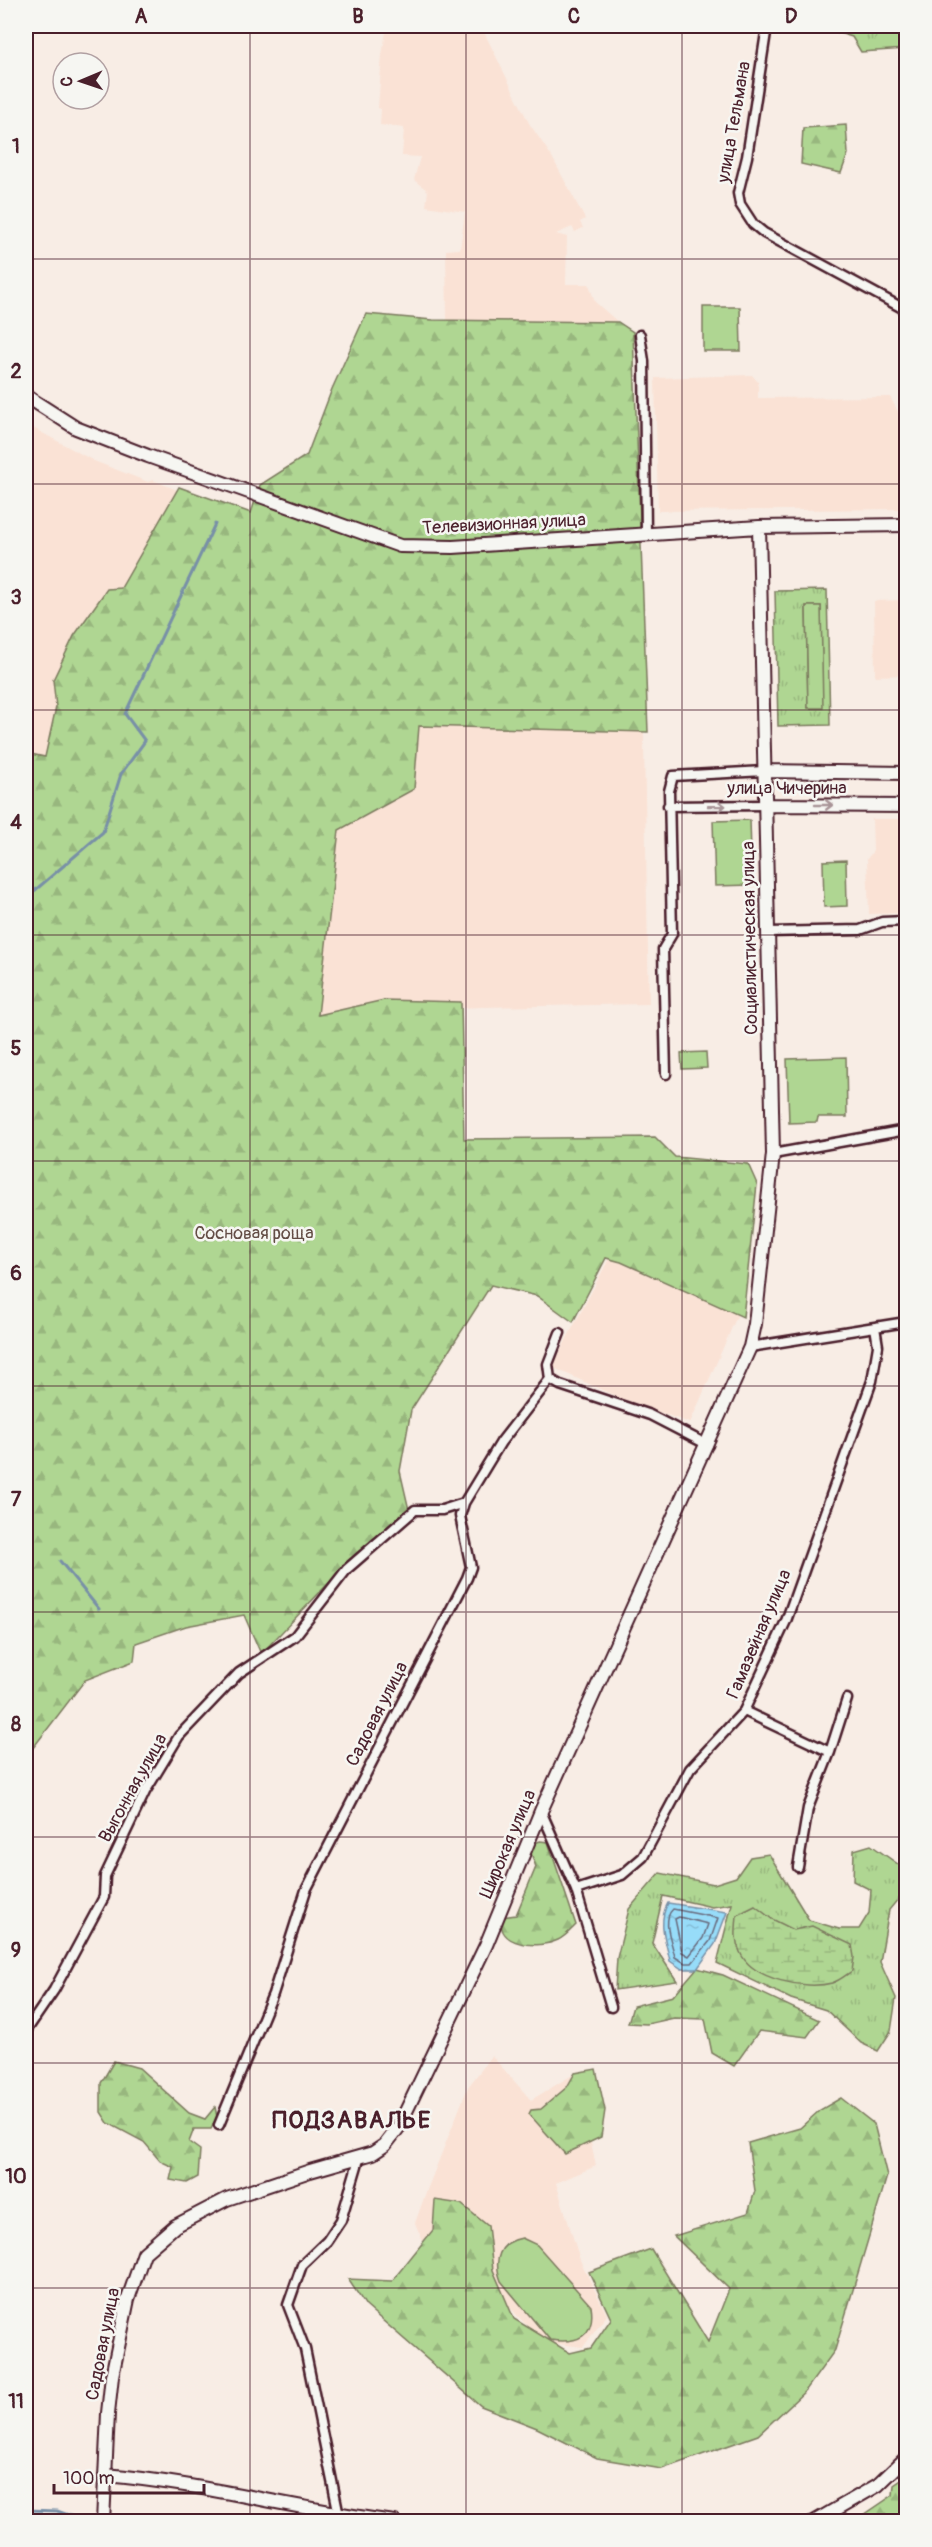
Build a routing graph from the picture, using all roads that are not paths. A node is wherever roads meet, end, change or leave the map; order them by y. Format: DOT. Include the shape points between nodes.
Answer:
graph roads {
  1 [pos="767,26"];
  2 [pos="906,310"];
  3 [pos="640,335"];
  4 [pos="26,396"];
  5 [pos="906,525"];
  6 [pos="759,526"];
  7 [pos="646,533"];
  8 [pos="764,771"];
  9 [pos="906,773"];
  10 [pos="765,805"];
  11 [pos="668,806"];
  12 [pos="906,806"];
  13 [pos="906,921"];
  14 [pos="768,932"];
  15 [pos="666,1074"];
  16 [pos="906,1130"];
  17 [pos="773,1154"];
  18 [pos="906,1322"];
  19 [pos="875,1327"];
  20 [pos="560,1333"];
  21 [pos="750,1347"];
  22 [pos="550,1379"];
  23 [pos="708,1445"];
  24 [pos="464,1503"];
  25 [pos="848,1699"];
  26 [pos="744,1711"];
  27 [pos="830,1752"];
  28 [pos="541,1811"];
  29 [pos="798,1867"];
  30 [pos="576,1890"];
  31 [pos="611,2007"];
  32 [pos="26,2031"];
  33 [pos="219,2125"];
  34 [pos="359,2159"];
  35 [pos="175,2226"];
  36 [pos="906,2458"];
  37 [pos="105,2475"];
  38 [pos="339,2515"];
  39 [pos="104,2522"];
  40 [pos="395,2522"];
  41 [pos="814,2522"];
  1 -- 2 [label="street, улица Тельмана" via="738,193 740,204 764,233"];
  3 -- 7 [label="street" via="644,361"];
  4 -- 7 [label="street, Телевизионная улица" via="76,428 400,546 453,547"];
  5 -- 6 [label="street, Телевизионная улица"];
  6 -- 7 [label="street, Телевизионная улица"];
  6 -- 8 [label="street, Социалистическая улица"];
  8 -- 9 [label="street, улица Чичерина"];
  8 -- 10 [label="street, Социалистическая улица"];
  8 -- 11 [label="street, улица Чичерина" via="673,776"];
  11 -- 10 [label="street, улица Чичерина, one-way"];
  10 -- 12 [label="street, улица Чичерина, one-way"];
  10 -- 14 [label="street, Социалистическая улица"];
  11 -- 15 [label="street" via="672,934 663,949"];
  13 -- 14 [label="street" via="882,922 860,930"];
  14 -- 17 [label="street, Социалистическая улица"];
  16 -- 17 [label="street"];
  17 -- 21 [label="street, Социалистическая улица" via="756,1324"];
  18 -- 19 [label="street"];
  19 -- 21 [label="street"];
  19 -- 26 [label="street, Гамазейная улица" via="878,1346 872,1381 786,1621"];
  20 -- 22 [label="street" via="548,1364"];
  21 -- 23 [label="street, Широкая улица"];
  22 -- 23 [label="street" via="560,1386 650,1415"];
  22 -- 24 [label="street" via="501,1442"];
  23 -- 28 [label="street, Широкая улица"];
  24 -- 32 [label="street, Выгонная улица" via="442,1510 415,1510 347,1569 295,1636 239,1673 179,1737 145,1792 105,1876 104,1897 54,1990"];
  24 -- 33 [label="street, Садовая улица" via="460,1516 471,1567 467,1578 306,1890 273,1994"];
  25 -- 27 [label="street"];
  26 -- 27 [label="street"];
  26 -- 30 [label="street, Гамазейная улица" via="690,1769 643,1857 622,1875"];
  27 -- 29 [label="street" via="808,1808"];
  28 -- 30 [label="street"];
  28 -- 34 [label="street, Широкая улица" via="486,1945 398,2127 385,2145"];
  30 -- 31 [label="street"];
  34 -- 35 [label="street, Широкая улица" via="227,2199"];
  34 -- 38 [label="street" via="341,2220 327,2241 302,2265 288,2305 306,2352"];
  35 -- 37 [label="street, Садовая улица" via="144,2253 128,2299 112,2376"];
  36 -- 41 [label="street" via="878,2485"];
  37 -- 38 [label="street" via="152,2479"];
  37 -- 39 [label="street, Садовая улица"];
  38 -- 40 [label="street"];
}
